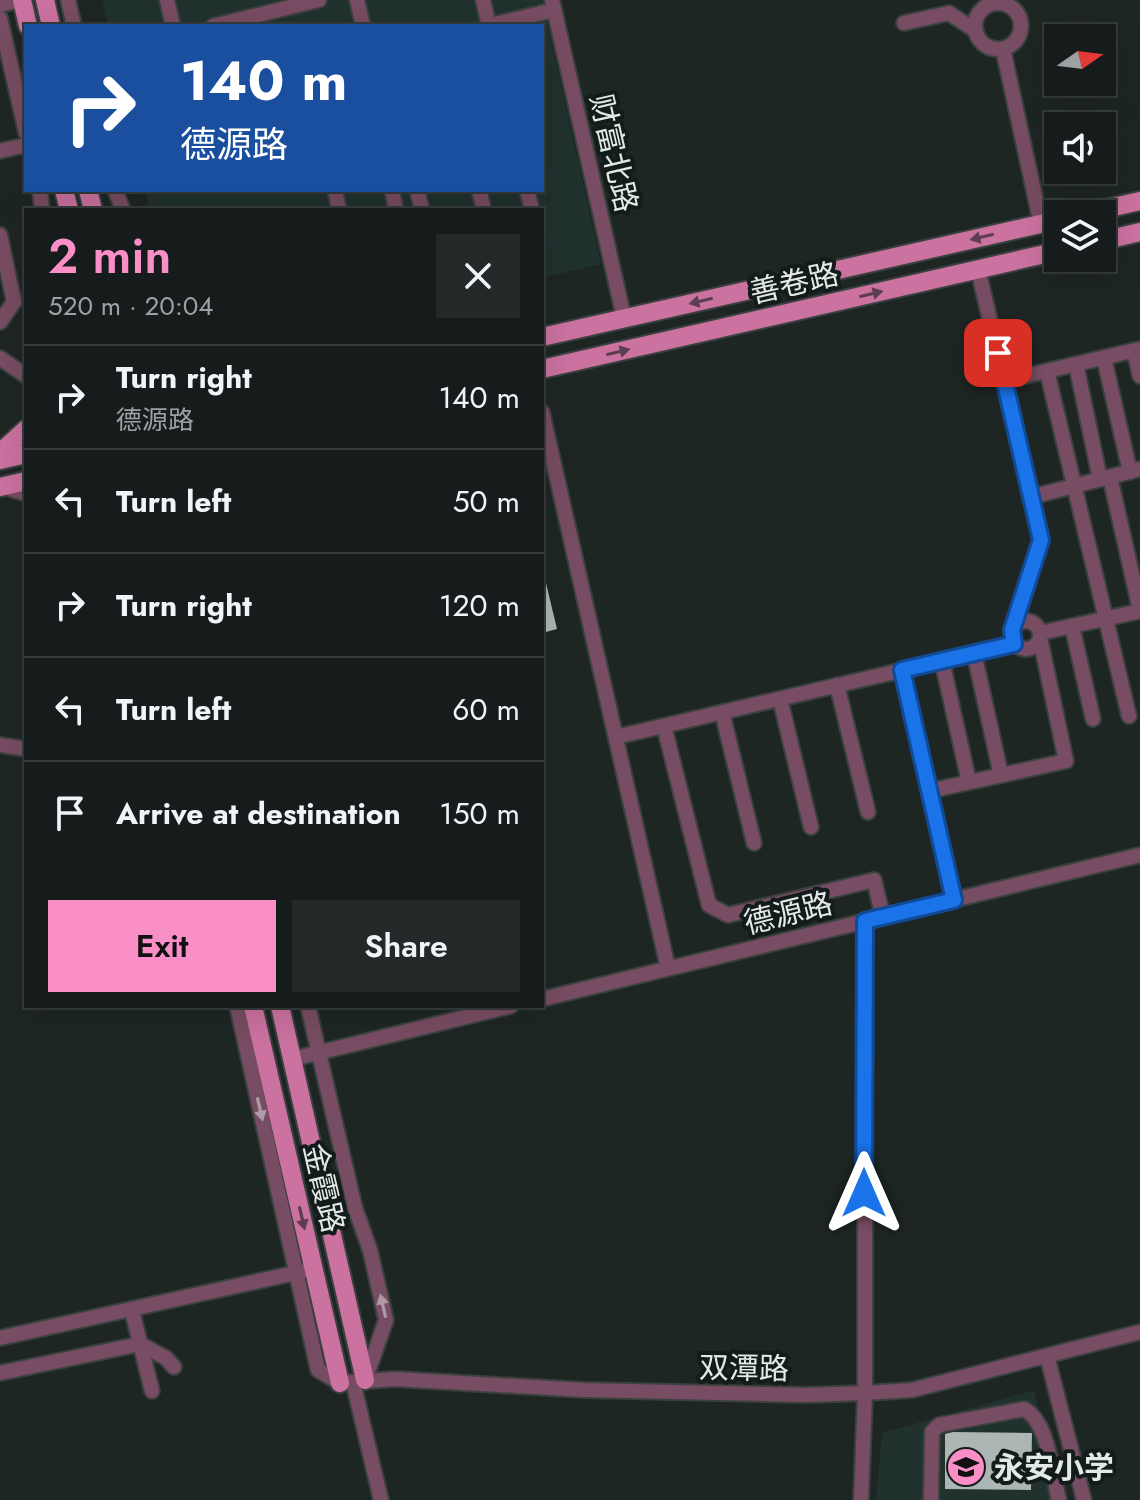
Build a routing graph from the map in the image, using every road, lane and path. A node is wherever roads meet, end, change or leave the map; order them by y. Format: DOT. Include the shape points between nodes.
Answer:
graph roads {
  1 [pos="21,0"];
  2 [pos="45,0"];
  3 [pos="68,0"];
  4 [pos="167,0"];
  5 [pos="319,0"];
  6 [pos="357,0"];
  7 [pos="483,0"];
  8 [pos="989,3"];
  9 [pos="0,5"];
  10 [pos="553,5"];
  11 [pos="0,18"];
  12 [pos="904,23"];
  13 [pos="27,24"];
  14 [pos="51,24"];
  15 [pos="74,24"];
  16 [pos="173,24"];
  17 [pos="221,24"];
  18 [pos="363,24"];
  19 [pos="488,24"];
  20 [pos="494,24"];
  21 [pos="976,31"];
  22 [pos="1003,49"];
  23 [pos="24,124"];
  24 [pos="24,145"];
  25 [pos="0,151"];
  26 [pos="1044,200"];
  27 [pos="1140,201"];
  28 [pos="1116,206"];
  29 [pos="1044,223"];
  30 [pos="1140,232"];
  31 [pos="0,235"];
  32 [pos="1116,238"];
  33 [pos="1044,254"];
  34 [pos="978,269"];
  35 [pos="624,318"];
  36 [pos="0,322"];
  37 [pos="544,337"];
  38 [pos="1137,350"];
  39 [pos="0,358"];
  40 [pos="1104,358"];
  41 [pos="1076,364"];
  42 [pos="544,369"];
  43 [pos="1047,371"];
  44 [pos="24,375"];
  45 [pos="1140,376"];
  46 [pos="1004,381"];
  47 [pos="544,421"];
  48 [pos="24,431"];
  49 [pos="0,453"];
  50 [pos="24,454"];
  51 [pos="0,460"];
  52 [pos="1135,470"];
  53 [pos="1105,478"];
  54 [pos="24,481"];
  55 [pos="0,486"];
  56 [pos="1074,486"];
  57 [pos="24,493"];
  58 [pos="1031,497"];
  59 [pos="1140,610"];
  60 [pos="1106,619"];
  61 [pos="1015,626"];
  62 [pos="1072,626"];
  63 [pos="1040,636"];
  64 [pos="1014,644"];
  65 [pos="974,653"];
  66 [pos="942,661"];
  67 [pos="902,670"];
  68 [pos="837,685"];
  69 [pos="780,699"];
  70 [pos="722,712"];
  71 [pos="1129,716"];
  72 [pos="1093,719"];
  73 [pos="664,726"];
  74 [pos="616,737"];
  75 [pos="0,745"];
  76 [pos="24,749"];
  77 [pos="1001,775"];
  78 [pos="969,782"];
  79 [pos="929,791"];
  80 [pos="868,812"];
  81 [pos="811,827"];
  82 [pos="754,843"];
  83 [pos="1140,855"];
  84 [pos="954,900"];
  85 [pos="883,917"];
  86 [pos="865,921"];
  87 [pos="668,968"];
  88 [pos="544,999"];
  89 [pos="238,1008"];
  90 [pos="253,1008"];
  91 [pos="280,1008"];
  92 [pos="308,1008"];
  93 [pos="503,1008"];
  94 [pos="319,1052"];
  95 [pos="257,1058"];
  96 [pos="292,1059"];
  97 [pos="305,1271"];
  98 [pos="132,1311"];
  99 [pos="1140,1332"];
  100 [pos="0,1338"];
  101 [pos="140,1344"];
  102 [pos="1047,1356"];
  103 [pos="174,1367"];
  104 [pos="0,1373"];
  105 [pos="353,1382"];
  106 [pos="152,1391"];
  107 [pos="865,1393"];
  108 [pos="381,1500"];
  109 [pos="861,1500"];
  110 [pos="931,1500"];
  111 [pos="1059,1500"];
  112 [pos="1084,1500"];
  1 -- 9 [label="street"];
  1 -- 13 [label="main road"];
  2 -- 14 [label="main road"];
  3 -- 15 [label="street"];
  4 -- 16 [label="street"];
  5 -- 17 [label="street"];
  6 -- 18 [label="street"];
  7 -- 19 [label="street"];
  8 -- 21 [label="street" via="978,17"];
  8 -- 22 [label="street" via="1010,7 1020,18 1020,34"];
  10 -- 20 [label="street"];
  10 -- 35 [label="street, 财富北路"];
  11 -- 23 [label="street"];
  12 -- 21 [label="street" via="949,13"];
  21 -- 22 [label="street" via="989,47"];
  22 -- 26 [label="street"];
  24 -- 25 [label="street"];
  27 -- 28 [label="main road"];
  29 -- 35 [label="main road, 善卷路, one-way"];
  30 -- 32 [label="main road"];
  31 -- 36 [label="street" via="14,302"];
  33 -- 34 [label="main road, 善卷路"];
  42 -- 34 [label="main road, 善卷路, one-way"];
  34 -- 46 [label="street"];
  35 -- 37 [label="main road, 善卷路"];
  38 -- 40 [label="street"];
  38 -- 45 [label="street"];
  39 -- 44 [label="street"];
  40 -- 41 [label="street"];
  40 -- 52 [label="street"];
  41 -- 43 [label="street"];
  41 -- 53 [label="street"];
  43 -- 46 [label="street"];
  43 -- 56 [label="street"];
  46 -- 58 [label="street"];
  47 -- 74 [label="street"];
  48 -- 49 [label="main road"];
  50 -- 51 [label="main road"];
  52 -- 53 [label="street"];
  53 -- 56 [label="street"];
  53 -- 59 [label="street"];
  54 -- 55 [label="main road"];
  55 -- 57 [label="street"];
  56 -- 58 [label="street"];
  56 -- 60 [label="street"];
  58 -- 61 [label="street" via="1041,540"];
  59 -- 60 [label="street"];
  60 -- 62 [label="street"];
  60 -- 71 [label="street"];
  61 -- 63 [label="street" via="1031,622"];
  61 -- 64 [label="street"];
  62 -- 63 [label="street"];
  62 -- 72 [label="street"];
  63 -- 64 [label="street" via="1026,650"];
  63 -- 77 [label="street" via="1066,761"];
  64 -- 65 [label="street"];
  65 -- 66 [label="street"];
  65 -- 77 [label="street"];
  66 -- 67 [label="street"];
  66 -- 78 [label="street"];
  67 -- 68 [label="street"];
  67 -- 79 [label="street"];
  68 -- 69 [label="street"];
  68 -- 80 [label="street"];
  69 -- 70 [label="street"];
  69 -- 81 [label="street"];
  70 -- 73 [label="street"];
  70 -- 82 [label="street"];
  73 -- 74 [label="street"];
  73 -- 85 [label="street" via="709,905 728,915 874,880"];
  74 -- 87 [label="street"];
  75 -- 76 [label="street"];
  77 -- 78 [label="street"];
  78 -- 79 [label="street"];
  79 -- 84 [label="street"];
  83 -- 84 [label="street, 德源路"];
  84 -- 85 [label="street, 德源路"];
  85 -- 86 [label="street, 德源路"];
  86 -- 87 [label="street, 德源路"];
  86 -- 107 [label="street"];
  87 -- 88 [label="street, 德源路"];
  89 -- 95 [label="street"];
  90 -- 95 [label="main road, 金霞路"];
  91 -- 96 [label="main road, 金霞路"];
  92 -- 94 [label="street"];
  93 -- 94 [label="street"];
  94 -- 96 [label="street"];
  105 -- 94 [label="street, one-way" via="386,1320"];
  95 -- 97 [label="main road, 金霞路, one-way"];
  96 -- 105 [label="main road, 金霞路"];
  97 -- 98 [label="street"];
  97 -- 105 [label="main road, 金霞路"];
  98 -- 100 [label="street"];
  98 -- 101 [label="street"];
  99 -- 102 [label="street, 双潭路"];
  101 -- 103 [label="street"];
  101 -- 104 [label="street"];
  101 -- 106 [label="street"];
  102 -- 107 [label="street, 双潭路" via="912,1390"];
  102 -- 112 [label="street"];
  105 -- 107 [label="street, 双潭路"];
  105 -- 108 [label="street"];
  107 -- 109 [label="street"];
  110 -- 111 [label="street" via="932,1432 939,1425 1024,1409 1041,1430"];
}
